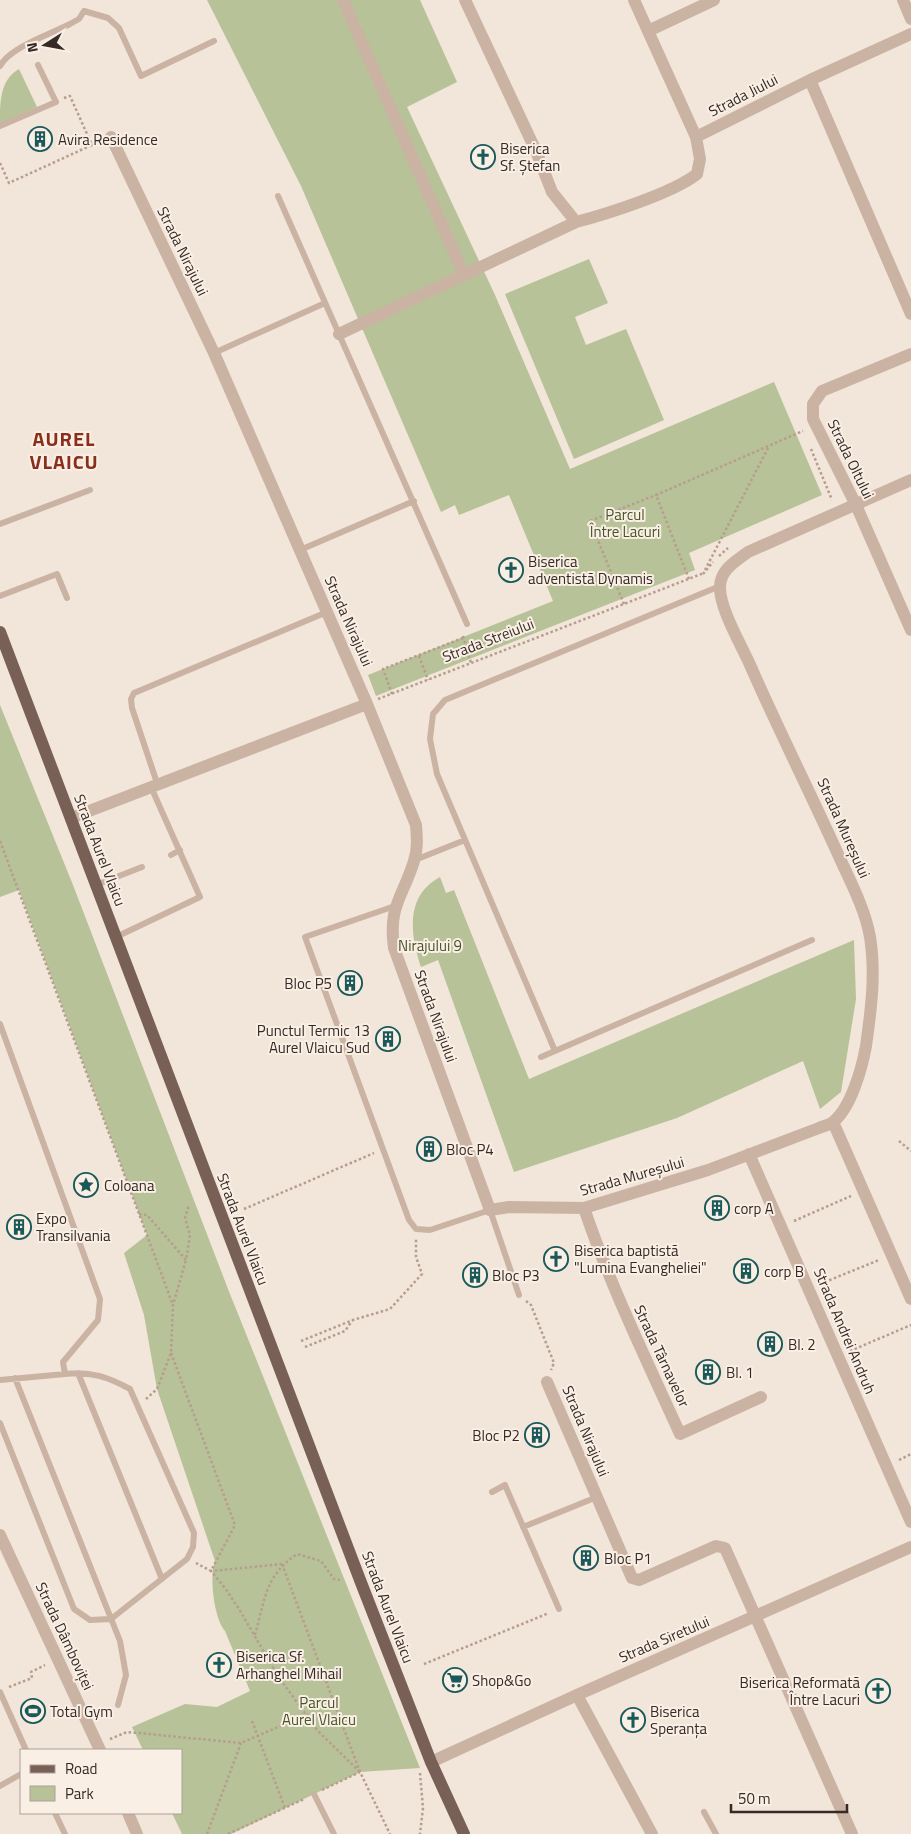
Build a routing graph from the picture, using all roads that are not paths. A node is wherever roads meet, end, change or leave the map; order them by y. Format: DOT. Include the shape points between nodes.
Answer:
graph roads {
  1 [pos="343,0"];
  2 [pos="465,0"];
  3 [pos="634,0"];
  4 [pos="714,0"];
  5 [pos="903,0"];
  6 [pos="911,20"];
  7 [pos="648,31"];
  8 [pos="911,34"];
  9 [pos="214,41"];
  10 [pos="38,65"];
  11 [pos="0,66"];
  12 [pos="810,80"];
  13 [pos="0,126"];
  14 [pos="111,136"];
  15 [pos="696,137"];
  16 [pos="278,196"];
  17 [pos="576,222"];
  18 [pos="464,275"];
  19 [pos="325,303"];
  20 [pos="911,314"];
  21 [pos="339,334"];
  22 [pos="214,353"];
  23 [pos="911,354"];
  24 [pos="911,480"];
  25 [pos="90,490"];
  26 [pos="414,501"];
  27 [pos="856,506"];
  28 [pos="0,524"];
  29 [pos="300,550"];
  30 [pos="720,586"];
  31 [pos="0,596"];
  32 [pos="67,598"];
  33 [pos="327,612"];
  34 [pos="466,624"];
  35 [pos="911,630"];
  36 [pos="0,632"];
  37 [pos="367,704"];
  38 [pos="153,784"];
  39 [pos="71,818"];
  40 [pos="465,840"];
  41 [pos="180,850"];
  42 [pos="170,854"];
  43 [pos="414,860"];
  44 [pos="142,867"];
  45 [pos="96,885"];
  46 [pos="395,906"];
  47 [pos="116,937"];
  48 [pos="812,940"];
  49 [pos="0,1024"];
  50 [pos="555,1051"];
  51 [pos="541,1057"];
  52 [pos="833,1122"];
  53 [pos="749,1154"];
  54 [pos="584,1208"];
  55 [pos="490,1210"];
  56 [pos="908,1281"];
  57 [pos="519,1295"];
  58 [pos="911,1299"];
  59 [pos="78,1373"];
  60 [pos="65,1374"];
  61 [pos="15,1378"];
  62 [pos="0,1380"];
  63 [pos="547,1382"];
  64 [pos="761,1397"];
  65 [pos="0,1423"];
  66 [pos="492,1492"];
  67 [pos="597,1497"];
  68 [pos="911,1522"];
  69 [pos="523,1527"];
  70 [pos="0,1535"];
  71 [pos="911,1547"];
  72 [pos="4,1555"];
  73 [pos="162,1579"];
  74 [pos="559,1609"];
  75 [pos="755,1617"];
  76 [pos="111,1619"];
  77 [pos="0,1692"];
  78 [pos="577,1695"];
  79 [pos="118,1705"];
  80 [pos="99,1747"];
  81 [pos="26,1749"];
  82 [pos="431,1762"];
  83 [pos="20,1775"];
  84 [pos="0,1786"];
  85 [pos="314,1794"];
  86 [pos="704,1812"];
  87 [pos="55,1814"];
  88 [pos="128,1814"];
  89 [pos="65,1834"];
  90 [pos="138,1834"];
  91 [pos="334,1834"];
  92 [pos="464,1834"];
  93 [pos="652,1834"];
  94 [pos="716,1834"];
  95 [pos="852,1834"];
  1 -- 18 [label="street"];
  2 -- 17 [label="street" via="536,150 552,192"];
  3 -- 7 [label="street, Strada Jiului"];
  4 -- 7 [label="street"];
  5 -- 6 [label="street"];
  7 -- 15 [label="street, Strada Jiului"];
  8 -- 12 [label="street, Strada Jiului"];
  9 -- 11 [label="lane" via="141,76 114,22 84,11 79,19 4,58"];
  10 -- 13 [label="lane" via="56,102"];
  12 -- 15 [label="street, Strada Jiului"];
  12 -- 20 [label="street"];
  14 -- 22 [label="street, Strada Nirajului"];
  15 -- 17 [label="street" via="700,167 690,179 600,216"];
  16 -- 19 [label="lane"];
  17 -- 18 [label="street"];
  18 -- 21 [label="street"];
  19 -- 21 [label="lane"];
  19 -- 22 [label="lane"];
  21 -- 26 [label="lane"];
  22 -- 29 [label="street, Strada Nirajului"];
  23 -- 27 [label="street, Strada Oltului" via="822,390 813,404 813,419"];
  24 -- 27 [label="street"];
  25 -- 28 [label="lane"];
  26 -- 29 [label="lane"];
  26 -- 34 [label="lane"];
  27 -- 30 [label="street" via="748,552 722,576"];
  27 -- 35 [label="street, Strada Oltului"];
  29 -- 33 [label="street, Strada Nirajului"];
  30 -- 40 [label="lane" via="445,700 433,714 430,739 437,774"];
  30 -- 52 [label="street, Strada Mureșului" via="724,607 814,800 857,897 870,936 873,976 864,1055 851,1093"];
  31 -- 32 [label="lane" via="57,574"];
  33 -- 37 [label="street, Strada Nirajului"];
  33 -- 38 [label="lane" via="134,693 132,708"];
  36 -- 39 [label="main road, Strada Aurel Vlaicu"];
  37 -- 38 [label="street"];
  37 -- 43 [label="street, Strada Nirajului" via="416,825"];
  38 -- 39 [label="street"];
  38 -- 41 [label="lane"];
  39 -- 45 [label="main road, Strada Aurel Vlaicu"];
  40 -- 43 [label="lane"];
  40 -- 50 [label="lane"];
  41 -- 42 [label="lane"];
  41 -- 47 [label="lane" via="200,897"];
  43 -- 46 [label="street, Strada Nirajului"];
  44 -- 45 [label="lane"];
  45 -- 47 [label="main road, Strada Aurel Vlaicu"];
  46 -- 55 [label="street, Strada Nirajului" via="394,948"];
  46 -- 55 [label="lane" via="305,937 409,1220 416,1229 430,1230"];
  47 -- 82 [label="main road, Strada Aurel Vlaicu"];
  48 -- 50 [label="lane"];
  49 -- 60 [label="lane" via="100,1300 98,1320 63,1362"];
  50 -- 51 [label="lane"];
  52 -- 53 [label="street, Strada Mureșului"];
  52 -- 56 [label="street"];
  53 -- 54 [label="street, Strada Mureșului"];
  53 -- 68 [label="street, Strada Andrei Andruh"];
  54 -- 55 [label="street, Strada Mureșului"];
  54 -- 64 [label="street, Strada Târnavelor" via="614,1288 680,1434"];
  55 -- 57 [label="lane, Strada Nirajului"];
  56 -- 58 [label="street"];
  59 -- 60 [label="lane"];
  59 -- 73 [label="lane"];
  59 -- 73 [label="lane" via="108,1377 130,1389 194,1533 193,1547 187,1559"];
  60 -- 61 [label="lane"];
  61 -- 62 [label="lane"];
  61 -- 76 [label="lane"];
  63 -- 67 [label="street, Strada Nirajului"];
  65 -- 76 [label="lane" via="74,1610 90,1620"];
  66 -- 69 [label="lane" via="505,1485"];
  67 -- 69 [label="lane"];
  67 -- 75 [label="street, Strada Nirajului" via="632,1578 639,1580 721,1546 725,1548"];
  69 -- 74 [label="lane"];
  70 -- 72 [label="street, Strada Dâmboviței"];
  71 -- 75 [label="street, Strada Siretului"];
  72 -- 80 [label="street, Strada Dâmboviței" via="58,1658"];
  73 -- 76 [label="lane"];
  75 -- 78 [label="street, Strada Siretului"];
  75 -- 95 [label="street"];
  76 -- 79 [label="lane" via="120,1640 126,1675"];
  77 -- 81 [label="lane"];
  78 -- 82 [label="street, Strada Siretului"];
  78 -- 93 [label="street"];
  82 -- 92 [label="main road, Strada Aurel Vlaicu"];
  83 -- 84 [label="lane"];
  85 -- 91 [label="lane"];
  86 -- 94 [label="lane"];
  87 -- 89 [label="lane"];
  88 -- 90 [label="street"];
}
